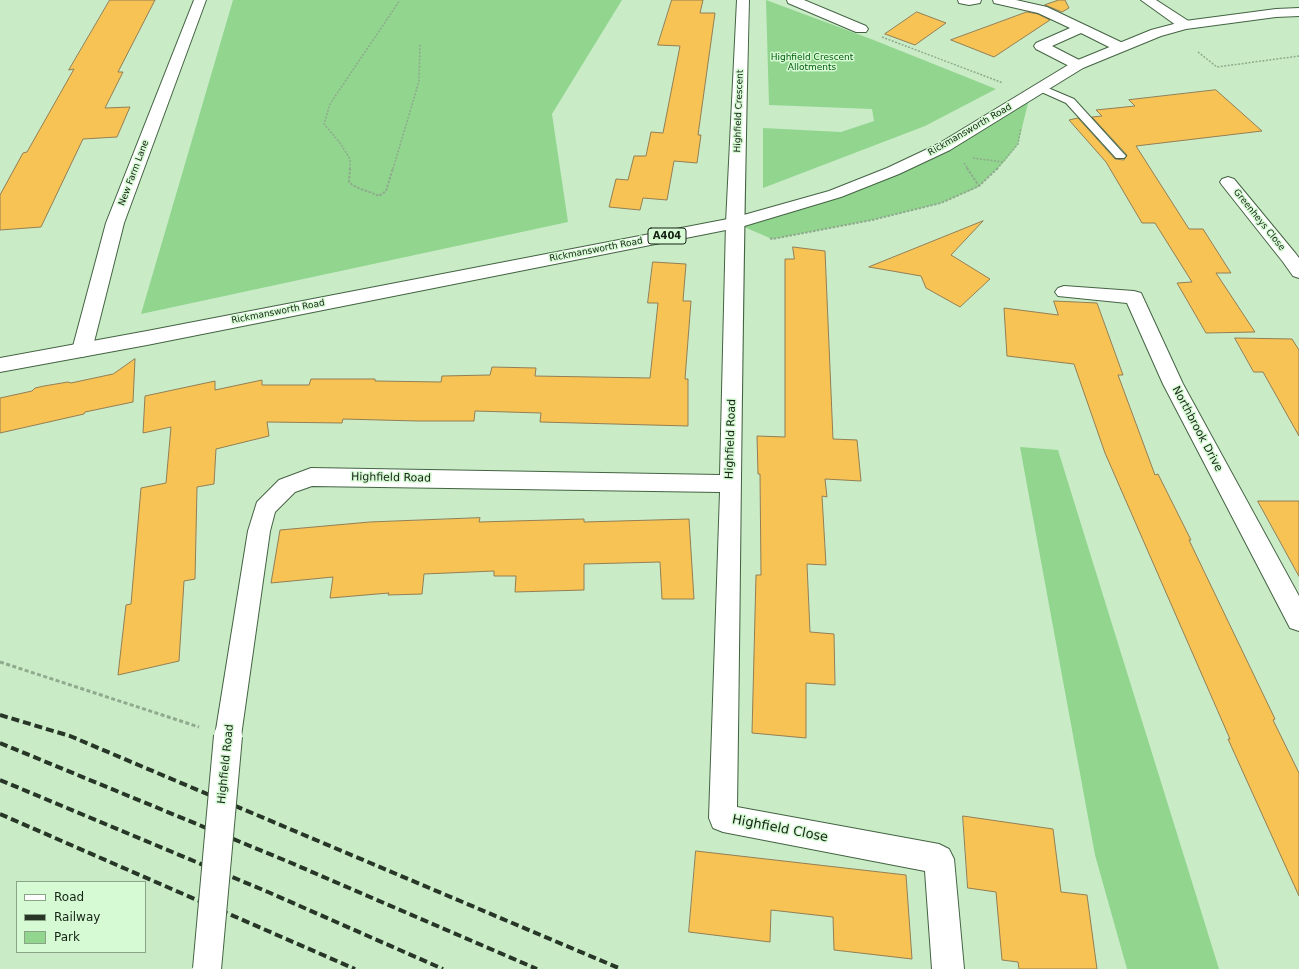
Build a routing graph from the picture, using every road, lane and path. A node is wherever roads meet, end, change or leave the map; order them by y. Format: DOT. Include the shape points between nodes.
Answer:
graph roads {
  1 [pos="200,0"];
  2 [pos="400,0"];
  3 [pos="743,0"];
  4 [pos="793,0"];
  5 [pos="964,0"];
  6 [pos="975,0"];
  7 [pos="999,0"];
  8 [pos="1147,0"];
  9 [pos="1299,12"];
  10 [pos="1185,25"];
  11 [pos="861,28"];
  12 [pos="1081,28"];
  13 [pos="420,44"];
  14 [pos="1120,47"];
  15 [pos="1198,52"];
  16 [pos="1299,56"];
  17 [pos="1078,65"];
  18 [pos="1033,92"];
  19 [pos="1120,156"];
  20 [pos="963,162"];
  21 [pos="1228,182"];
  22 [pos="979,186"];
  23 [pos="735,223"];
  24 [pos="1296,262"];
  25 [pos="1064,292"];
  26 [pos="82,350"];
  27 [pos="0,365"];
  28 [pos="731,484"];
  29 [pos="1299,620"];
  30 [pos="0,662"];
  31 [pos="228,736"];
  32 [pos="207,969"];
  33 [pos="948,969"];
  1 -- 26 [label="street, New Farm Lane" via="115,223"];
  2 -- 13 [label="path" via="330,104 324,124 350,159 349,182 354,187 379,196 386,191 419,82"];
  3 -- 23 [label="street, Highfield Crescent"];
  4 -- 11 [label="street"];
  5 -- 6 [label="street"];
  7 -- 12 [label="street" via="1042,10"];
  8 -- 10 [label="street"];
  9 -- 10 [label="street, Rickmansworth Road / A404"];
  10 -- 14 [label="street, Rickmansworth Road / A404"];
  11 -- 18 [label="path"];
  12 -- 14 [label="street"];
  12 -- 17 [label="street" via="1041,46"];
  14 -- 17 [label="street, Rickmansworth Road / A404"];
  15 -- 16 [label="path" via="1217,67"];
  17 -- 18 [label="street, Rickmansworth Road / A404"];
  18 -- 19 [label="lane" via="1070,100"];
  18 -- 22 [label="path" via="1018,144"];
  18 -- 23 [label="street, Rickmansworth Road / A404" via="944,147 893,171 835,194"];
  20 -- 22 [label="path"];
  21 -- 24 [label="street, Greenheys Close"];
  22 -- 23 [label="path" via="941,203 872,220 772,239"];
  23 -- 26 [label="street, Rickmansworth Road / A404"];
  23 -- 28 [label="street, Highfield Road"];
  25 -- 29 [label="street, Northbrook Drive" via="1134,297 1173,384"];
  26 -- 27 [label="street, Rickmansworth Road / A404"];
  28 -- 31 [label="street, Highfield Road" via="312,477 287,486 265,508 259,531"];
  28 -- 33 [label="street, Highfield Close" via="723,818 939,859"];
  30 -- 31 [label="path"];
  31 -- 32 [label="street, Highfield Road, bridge"];
}
